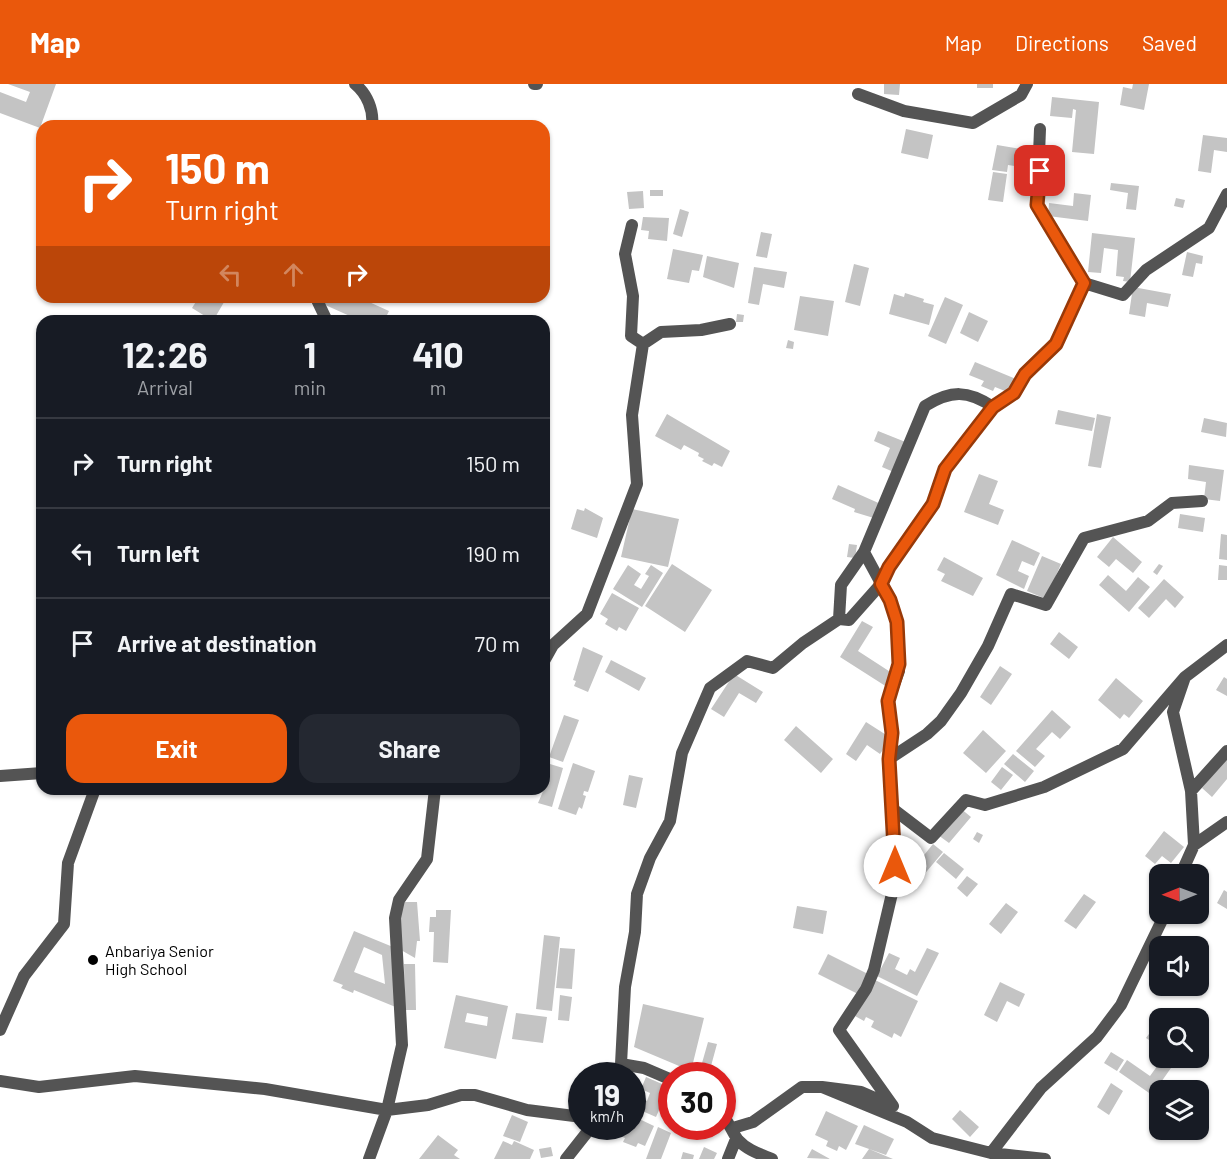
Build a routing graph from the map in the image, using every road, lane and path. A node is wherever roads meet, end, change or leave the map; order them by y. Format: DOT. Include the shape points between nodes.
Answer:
graph roads {
  1 [pos="355,84"];
  2 [pos="1027,84"];
  3 [pos="858,94"];
  4 [pos="372,120"];
  5 [pos="1040,129"];
  6 [pos="1227,194"];
  7 [pos="632,225"];
  8 [pos="1084,283"];
  9 [pos="730,324"];
  10 [pos="643,344"];
  11 [pos="993,407"];
  12 [pos="1202,501"];
  13 [pos="864,552"];
  14 [pos="881,584"];
  15 [pos="839,618"];
  16 [pos="1227,645"];
  17 [pos="550,650"];
  18 [pos="1185,677"];
  19 [pos="1227,750"];
  20 [pos="889,759"];
  21 [pos="36,773"];
  22 [pos="0,776"];
  23 [pos="1191,791"];
  24 [pos="93,795"];
  25 [pos="434,795"];
  26 [pos="893,809"];
  27 [pos="1227,822"];
  28 [pos="1194,845"];
  29 [pos="1185,864"];
  30 [pos="1160,924"];
  31 [pos="0,1030"];
  32 [pos="620,1062"];
  33 [pos="0,1081"];
  34 [pos="822,1087"];
  35 [pos="387,1110"];
  36 [pos="568,1115"];
  37 [pos="736,1132"];
  38 [pos="736,1134"];
  39 [pos="581,1140"];
  40 [pos="733,1140"];
  41 [pos="991,1153"];
  42 [pos="369,1159"];
  43 [pos="566,1159"];
  44 [pos="728,1159"];
  45 [pos="772,1159"];
  46 [pos="1045,1159"];
  1 -- 4 [label="street" via="362,90"];
  2 -- 3 [label="street" via="1021,95 973,123 904,111"];
  5 -- 8 [label="street" via="1037,205"];
  6 -- 8 [label="street" via="1209,228 1146,270 1123,295"];
  7 -- 10 [label="street" via="625,254 633,296 631,336"];
  8 -- 11 [label="street" via="1056,344 1025,374 1014,393"];
  9 -- 10 [label="street" via="661,332"];
  10 -- 17 [label="street" via="632,415 637,484 587,614"];
  11 -- 13 [label="street" via="975,394 941,396 925,406"];
  11 -- 14 [label="street" via="945,469 933,504"];
  12 -- 20 [label="street" via="1172,503 1148,521 1084,538 1046,605 1011,594 962,693 927,734"];
  13 -- 14 [label="street"];
  13 -- 15 [label="street" via="841,585"];
  14 -- 15 [label="street" via="849,620"];
  14 -- 20 [label="street" via="897,622 899,664 888,701 892,733"];
  15 -- 32 [label="street" via="773,668 747,661 710,688 682,753 670,821 636,894"];
  16 -- 18 [label="street"];
  18 -- 23 [label="street" via="1173,712"];
  18 -- 26 [label="street" via="1124,749 1044,787 985,805 966,800 931,838"];
  19 -- 23 [label="street"];
  20 -- 26 [label="street"];
  21 -- 22 [label="street"];
  23 -- 28 [label="street"];
  24 -- 31 [label="street" via="68,863 64,924 24,976"];
  25 -- 35 [label="street" via="427,859 399,900 395,918 402,1045"];
  26 -- 34 [label="street" via="894,885 874,970 839,1030 893,1106 861,1092"];
  27 -- 28 [label="street"];
  28 -- 29 [label="street"];
  30 -- 41 [label="street" via="1121,1005 1097,1037 1041,1088"];
  33 -- 35 [label="street" via="39,1087 135,1076 265,1089"];
  34 -- 37 [label="street" via="802,1087"];
  34 -- 41 [label="street" via="907,1122 932,1138"];
  35 -- 36 [label="street" via="475,1095 527,1110"];
  35 -- 42 [label="street"];
  38 -- 45 [label="street" via="747,1148"];
  39 -- 43 [label="street"];
  40 -- 44 [label="street"];
  41 -- 46 [label="street"];
}
